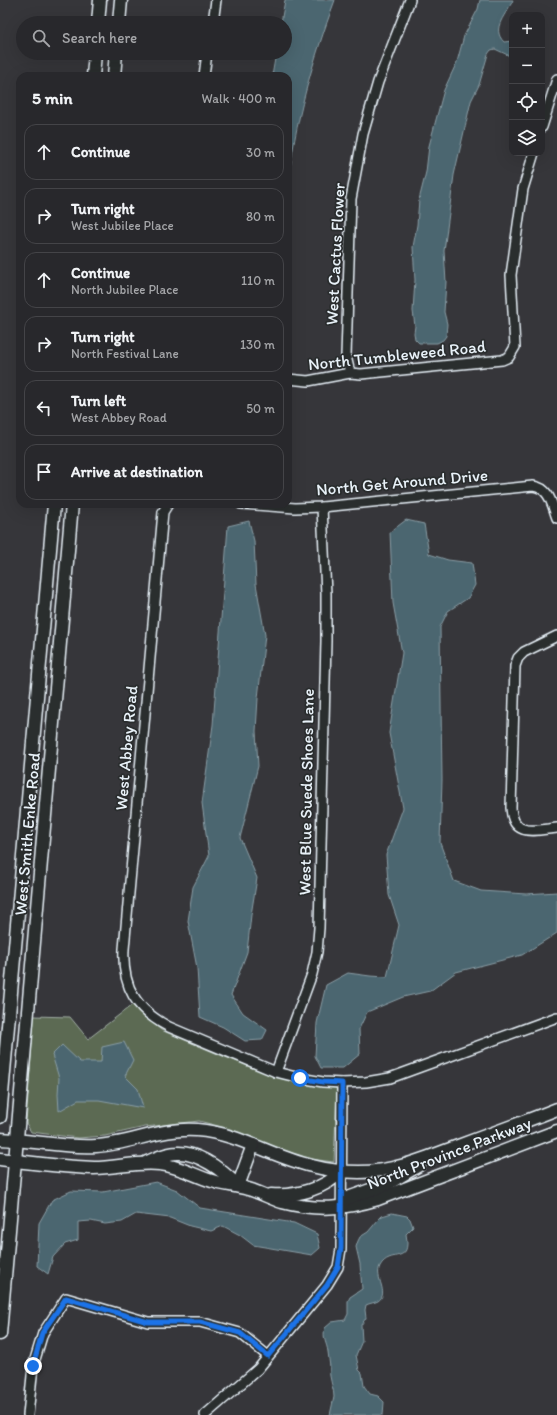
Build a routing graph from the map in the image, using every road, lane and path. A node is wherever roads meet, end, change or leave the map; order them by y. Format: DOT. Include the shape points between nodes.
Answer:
graph roads {
  1 [pos="100,0"];
  2 [pos="121,0"];
  3 [pos="216,0"];
  4 [pos="410,0"];
  5 [pos="99,16"];
  6 [pos="120,16"];
  7 [pos="213,16"];
  8 [pos="94,60"];
  9 [pos="115,60"];
  10 [pos="207,60"];
  11 [pos="93,72"];
  12 [pos="114,72"];
  13 [pos="205,72"];
  14 [pos="557,79"];
  15 [pos="544,120"];
  16 [pos="533,156"];
  17 [pos="350,373"];
  18 [pos="292,379"];
  19 [pos="322,506"];
  20 [pos="54,508"];
  21 [pos="72,508"];
  22 [pos="166,508"];
  23 [pos="292,508"];
  24 [pos="557,518"];
  25 [pos="557,636"];
  26 [pos="557,828"];
  27 [pos="557,1017"];
  28 [pos="276,1072"];
  29 [pos="342,1083"];
  30 [pos="557,1109"];
  31 [pos="0,1117"];
  32 [pos="557,1131"];
  33 [pos="0,1139"];
  34 [pos="17,1140"];
  35 [pos="254,1145"];
  36 [pos="432,1156"];
  37 [pos="0,1159"];
  38 [pos="15,1161"];
  39 [pos="145,1163"];
  40 [pos="341,1171"];
  41 [pos="238,1186"];
  42 [pos="260,1194"];
  43 [pos="341,1208"];
  44 [pos="0,1334"];
  45 [pos="268,1356"];
  46 [pos="28,1415"];
  47 [pos="205,1415"];
  1 -- 5 [label="street"];
  2 -- 6 [label="street"];
  3 -- 7 [label="street"];
  4 -- 17 [label="street, West Cactus Flower" via="378,82 363,134 351,199 346,356"];
  8 -- 11 [label="street"];
  9 -- 12 [label="street"];
  10 -- 13 [label="street"];
  14 -- 15 [label="street"];
  16 -- 17 [label="street, North Tumbleweed Road" via="523,189 511,275 515,347 509,357 502,360"];
  17 -- 18 [label="street, North Tumbleweed Road" via="308,381"];
  19 -- 23 [label="street, North Get Around Drive"];
  19 -- 24 [label="street, North Get Around Drive" via="533,486 547,492"];
  19 -- 28 [label="street, West Blue Suede Shoes Lane" via="326,633 319,928 312,974"];
  20 -- 31 [label="street, West Smith Enke Road"];
  21 -- 34 [label="street, West Smith Enke Road"];
  22 -- 28 [label="street, West Abbey Road" via="163,512 123,965 133,995 154,1020"];
  25 -- 26 [label="street" via="524,652 515,666 511,808 516,826 524,830"];
  27 -- 29 [label="street, West Abbey Road" via="390,1078"];
  28 -- 29 [label="street, West Abbey Road" via="323,1082"];
  29 -- 40 [label="street"];
  30 -- 36 [label="street, North Province Parkway"];
  32 -- 43 [label="street, North Province Parkway" via="378,1199"];
  33 -- 34 [label="street, North Province Parkway"];
  34 -- 35 [label="street, North Province Parkway" via="95,1146 125,1142 161,1132 196,1130 228,1136"];
  34 -- 38 [label="street, West Smith Enke Road"];
  35 -- 40 [label="street, North Province Parkway" via="292,1161"];
  35 -- 41 [label="street"];
  36 -- 40 [label="street, North Province Parkway" via="398,1168"];
  36 -- 43 [label="street" via="387,1184 354,1195 344,1201"];
  37 -- 38 [label="street, North Province Parkway"];
  38 -- 39 [label="street, North Province Parkway" via="94,1168"];
  38 -- 44 [label="street, West Smith Enke Road"];
  39 -- 41 [label="street, North Province Parkway" via="175,1167 213,1182"];
  39 -- 41 [label="street" via="163,1155 191,1155 211,1164"];
  40 -- 42 [label="street" via="329,1182 304,1191 276,1195"];
  40 -- 43 [label="street"];
  41 -- 42 [label="street, North Province Parkway"];
  42 -- 43 [label="street, North Province Parkway" via="300,1206"];
  43 -- 45 [label="street" via="341,1248 338,1267 327,1285"];
  45 -- 46 [label="street" via="240,1333 200,1322 148,1322 66,1298 42,1333 33,1366"];
  45 -- 47 [label="street" via="258,1369"];
}
